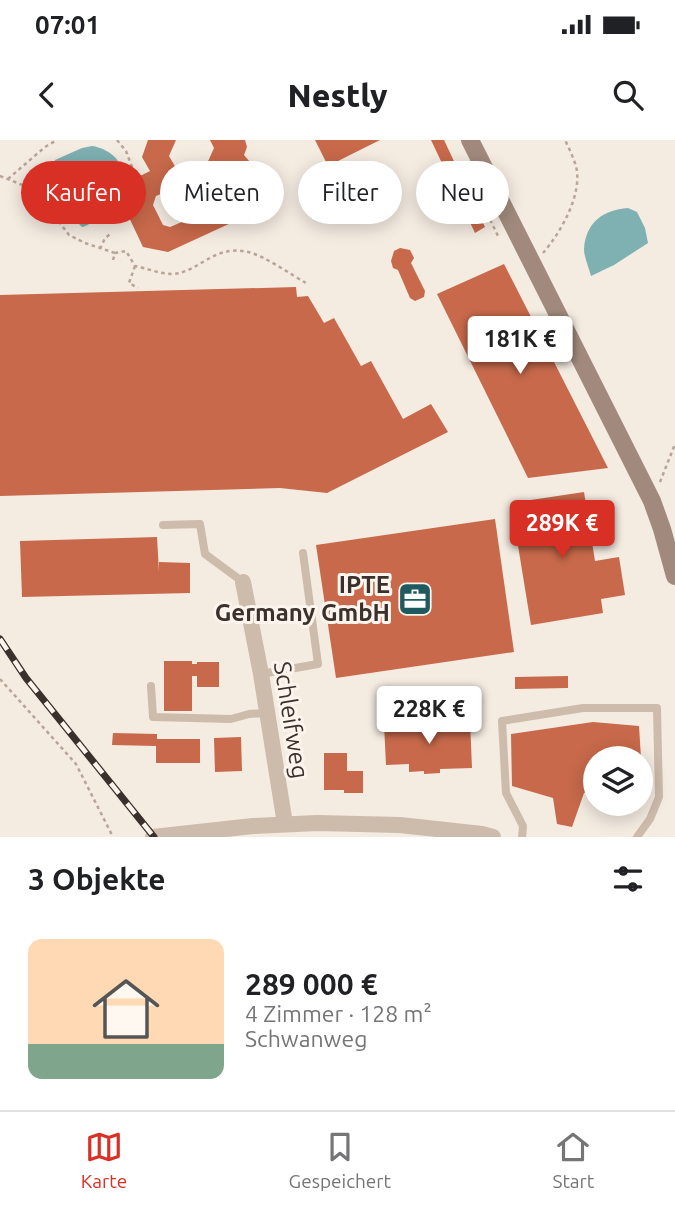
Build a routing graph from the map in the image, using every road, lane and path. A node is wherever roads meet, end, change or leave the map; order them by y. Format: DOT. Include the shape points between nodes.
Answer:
graph roads {
  1 [pos="57,140"];
  2 [pos="117,140"];
  3 [pos="470,140"];
  4 [pos="565,140"];
  5 [pos="130,161"];
  6 [pos="0,176"];
  7 [pos="8,179"];
  8 [pos="112,233"];
  9 [pos="100,249"];
  10 [pos="115,253"];
  11 [pos="113,260"];
  12 [pos="135,266"];
  13 [pos="532,266"];
  14 [pos="306,283"];
  15 [pos="138,288"];
  16 [pos="675,444"];
  17 [pos="652,501"];
  18 [pos="163,525"];
  19 [pos="303,553"];
  20 [pos="675,576"];
  21 [pos="243,582"];
  22 [pos="261,674"];
  23 [pos="0,679"];
  24 [pos="151,686"];
  25 [pos="267,713"];
  26 [pos="285,824"];
  27 [pos="319,830"];
  28 [pos="486,836"];
  29 [pos="113,837"];
  30 [pos="153,837"];
  31 [pos="522,837"];
  32 [pos="637,837"];
  1 -- 7 [label="path"];
  2 -- 5 [label="path"];
  3 -- 13 [label="main road"];
  4 -- 13 [label="path" via="576,168 577,188 556,238"];
  6 -- 7 [label="path"];
  7 -- 9 [label="path" via="35,190 69,234"];
  8 -- 9 [label="path"];
  9 -- 10 [label="path"];
  10 -- 11 [label="path"];
  10 -- 12 [label="path" via="126,251"];
  12 -- 14 [label="path" via="171,274 227,251 249,252"];
  12 -- 15 [label="path" via="129,283"];
  13 -- 17 [label="main road"];
  16 -- 17 [label="path"];
  17 -- 20 [label="main road"];
  18 -- 21 [label="lane" via="200,524 205,554"];
  19 -- 22 [label="lane" via="318,664"];
  21 -- 22 [label="street, Schleifweg"];
  22 -- 25 [label="street, Schleifweg"];
  23 -- 29 [label="path" via="76,764"];
  24 -- 25 [label="lane" via="153,717 231,719"];
  25 -- 26 [label="street, Schleifweg"];
  26 -- 27 [label="street"];
  26 -- 30 [label="street"];
  27 -- 28 [label="street" via="400,825"];
  31 -- 32 [label="lane" via="523,826 506,793 502,721 583,708 657,708 659,797"];
}
